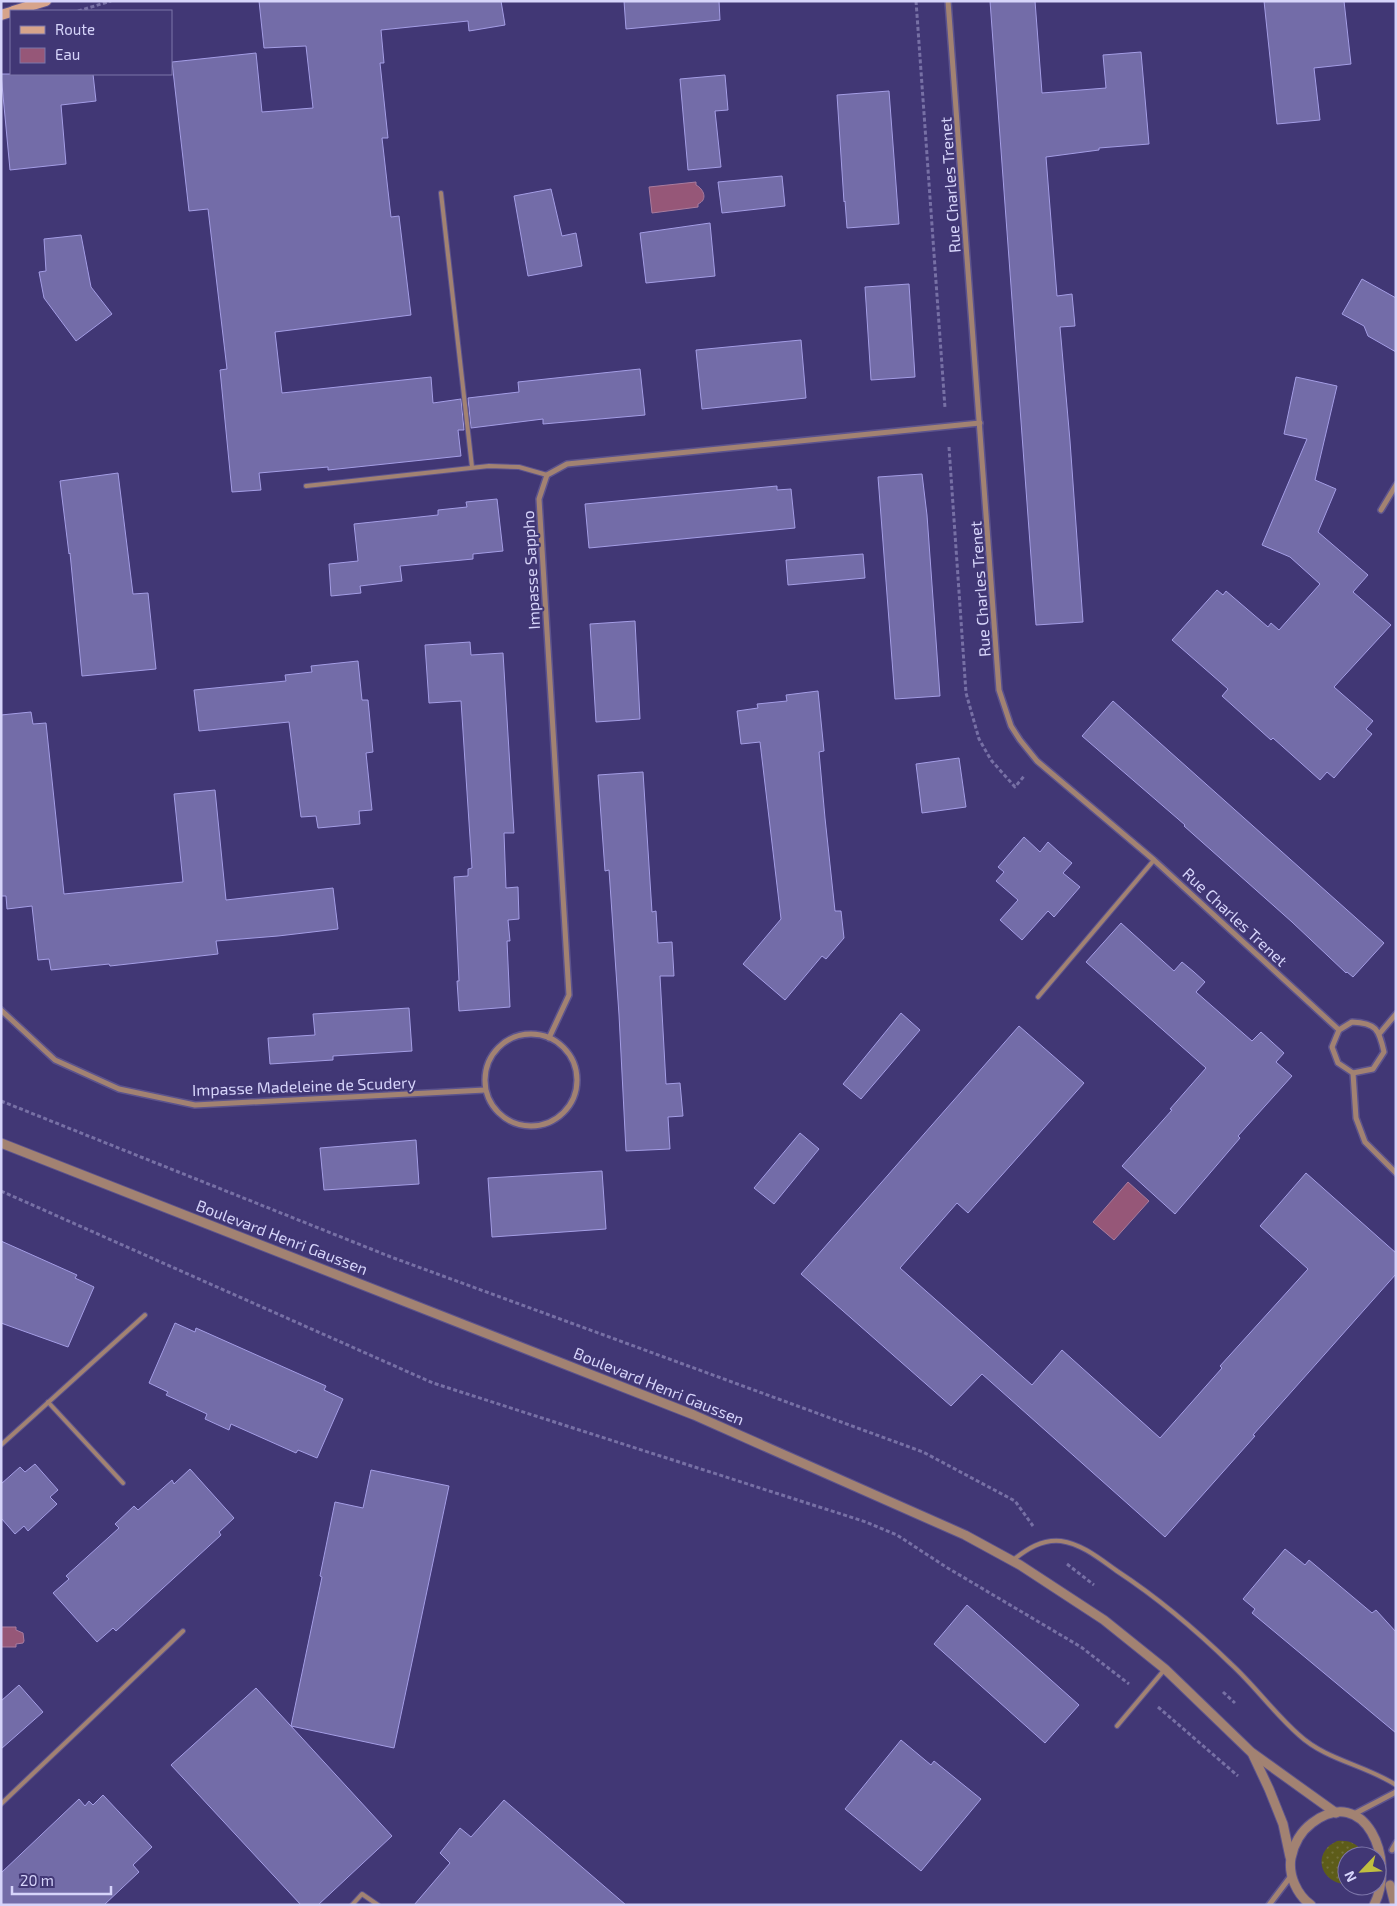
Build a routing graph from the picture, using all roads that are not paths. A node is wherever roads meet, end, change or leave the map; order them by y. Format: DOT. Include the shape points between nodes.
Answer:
graph roads {
  1 [pos="46,1"];
  2 [pos="948,1"];
  3 [pos="18,10"];
  4 [pos="441,193"];
  5 [pos="980,423"];
  6 [pos="472,467"];
  7 [pos="548,475"];
  8 [pos="1396,485"];
  9 [pos="306,486"];
  10 [pos="1381,510"];
  11 [pos="1154,860"];
  12 [pos="1038,997"];
  13 [pos="1,1010"];
  14 [pos="1396,1014"];
  15 [pos="1338,1030"];
  16 [pos="1380,1033"];
  17 [pos="549,1038"];
  18 [pos="1353,1073"];
  19 [pos="485,1090"];
  20 [pos="1,1143"];
  21 [pos="1396,1173"];
  22 [pos="145,1315"];
  23 [pos="48,1402"];
  24 [pos="1,1445"];
  25 [pos="123,1483"];
  26 [pos="1012,1560"];
  27 [pos="183,1631"];
  28 [pos="1165,1669"];
  29 [pos="1116,1726"];
  30 [pos="1251,1752"];
  31 [pos="1396,1785"];
  32 [pos="1396,1792"];
  33 [pos="1,1804"];
  34 [pos="1336,1813"];
  35 [pos="1354,1814"];
  36 [pos="1394,1846"];
  37 [pos="1291,1860"];
  38 [pos="1394,1862"];
  39 [pos="1393,1874"];
  40 [pos="1292,1876"];
  41 [pos="1390,1885"];
  42 [pos="352,1905"];
  43 [pos="378,1905"];
  44 [pos="1269,1905"];
  45 [pos="1311,1905"];
  46 [pos="1374,1905"];
  47 [pos="1395,1905"];
  1 -- 3 [label="main road"];
  2 -- 5 [label="street, Rue Charles Trenet"];
  4 -- 6 [label="lane"];
  5 -- 7 [label="street" via="566,464"];
  5 -- 11 [label="street, Rue Charles Trenet" via="999,690 1011,726 1037,761"];
  6 -- 7 [label="lane" via="519,467"];
  6 -- 9 [label="lane"];
  7 -- 17 [label="street, Impasse Sappho" via="539,499 569,995"];
  8 -- 10 [label="street"];
  11 -- 12 [label="lane"];
  11 -- 15 [label="street, Rue Charles Trenet"];
  13 -- 19 [label="street, Impasse Madeleine de Scudery" via="55,1060 118,1089 195,1106"];
  14 -- 16 [label="street"];
  15 -- 16 [label="street" via="1352,1022 1368,1023"];
  15 -- 18 [label="street" via="1332,1047 1338,1064"];
  16 -- 18 [label="street" via="1384,1052 1373,1069"];
  17 -- 19 [label="street" via="534,1034 511,1038 495,1050 486,1068"];
  17 -- 19 [label="street" via="571,1057 578,1082 574,1098 565,1112 552,1122 530,1127 519,1125 502,1117"];
  18 -- 21 [label="street" via="1356,1118 1365,1142"];
  20 -- 26 [label="street, Boulevard Henri Gaussen" via="694,1415 965,1535"];
  22 -- 23 [label="lane"];
  23 -- 24 [label="lane"];
  23 -- 25 [label="lane"];
  26 -- 28 [label="street, Boulevard Henri Gaussen" via="1104,1620"];
  26 -- 31 [label="lane" via="1029,1547 1044,1542 1060,1541 1086,1550 1153,1595 1231,1664 1298,1735 1316,1749"];
  27 -- 33 [label="lane"];
  28 -- 29 [label="lane"];
  28 -- 30 [label="street, Boulevard Henri Gaussen"];
  30 -- 34 [label="street, Boulevard Henri Gaussen"];
  30 -- 37 [label="street, Boulevard Henri Gaussen" via="1283,1824"];
  32 -- 35 [label="street"];
  34 -- 35 [label="street, Boulevard Henri Gaussen"];
  34 -- 37 [label="street, Boulevard Henri Gaussen" via="1319,1818 1305,1828 1295,1843"];
  35 -- 36 [label="street, Boulevard Henri Gaussen" via="1368,1819"];
  36 -- 38 [label="street, Boulevard Henri Gaussen"];
  37 -- 40 [label="street, Boulevard Henri Gaussen"];
  39 -- 41 [label="street"];
  40 -- 44 [label="street"];
  40 -- 45 [label="street, Boulevard Henri Gaussen" via="1297,1890"];
  41 -- 46 [label="street"];
  41 -- 47 [label="street"];
  42 -- 43 [label="lane" via="362,1894"];
}
